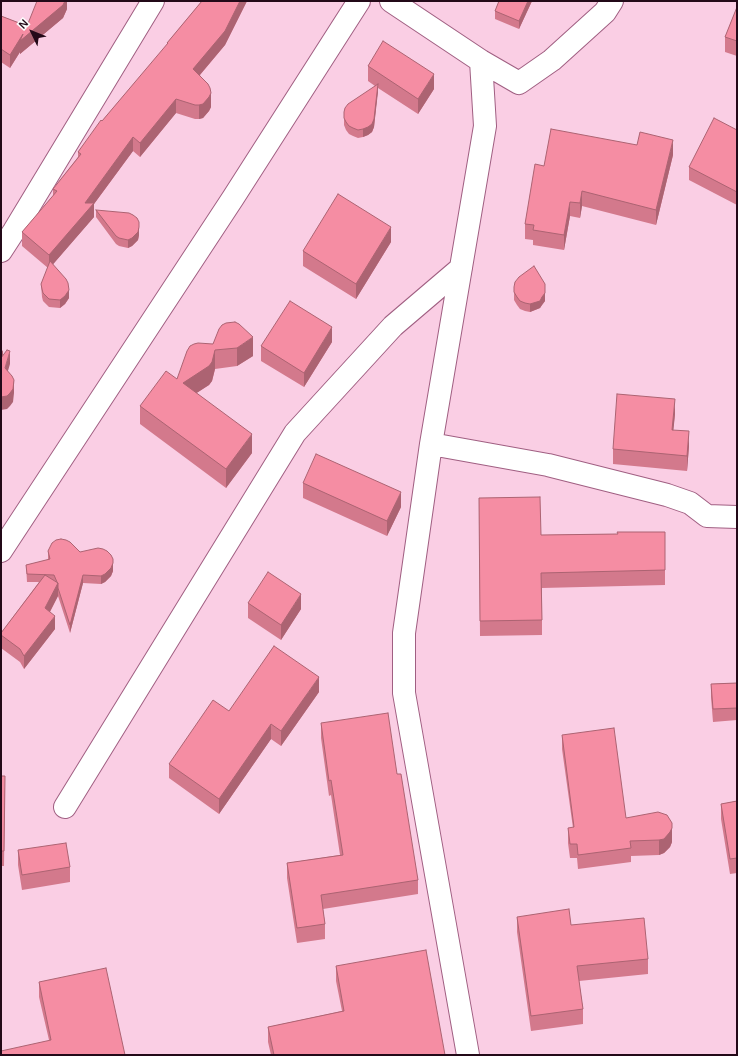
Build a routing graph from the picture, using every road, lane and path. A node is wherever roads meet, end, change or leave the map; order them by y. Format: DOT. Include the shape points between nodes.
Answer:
graph roads {
  1 [pos="153,1"];
  2 [pos="358,1"];
  3 [pos="391,1"];
  4 [pos="612,1"];
  5 [pos="481,61"];
  6 [pos="1,251"];
  7 [pos="461,268"];
  8 [pos="431,444"];
  9 [pos="737,517"];
  10 [pos="1,551"];
  11 [pos="65,807"];
  12 [pos="468,1055"];
  1 -- 6 [label="street"];
  2 -- 10 [label="street" via="233,198"];
  3 -- 5 [label="street"];
  4 -- 5 [label="street" via="605,12 552,60 519,83"];
  5 -- 7 [label="street" via="485,126"];
  7 -- 8 [label="street"];
  7 -- 11 [label="street" via="393,326 295,433"];
  8 -- 9 [label="street" via="548,465 667,495 690,503 708,516"];
  8 -- 12 [label="street" via="404,634 404,693"];
}
